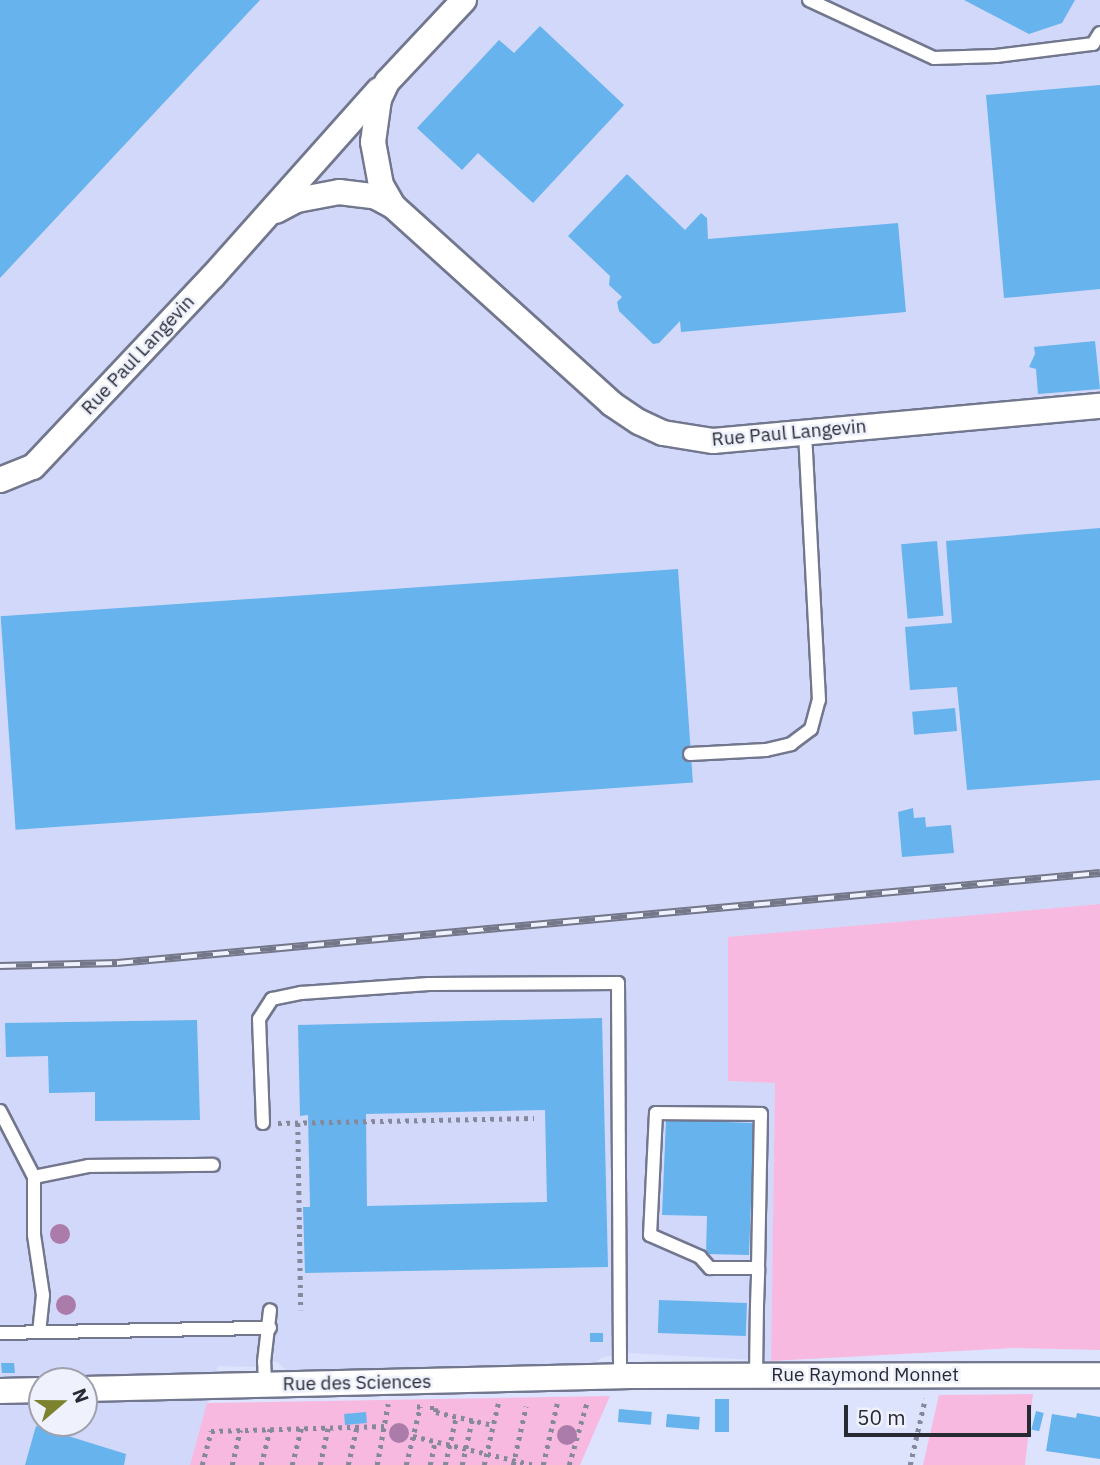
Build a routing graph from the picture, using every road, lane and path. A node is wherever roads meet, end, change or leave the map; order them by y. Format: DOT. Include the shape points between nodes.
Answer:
graph roads {
  1 [pos="464,0"];
  2 [pos="809,0"];
  3 [pos="1100,33"];
  4 [pos="387,82"];
  5 [pos="393,206"];
  6 [pos="266,216"];
  7 [pos="1100,406"];
  8 [pos="805,433"];
  9 [pos="0,480"];
  10 [pos="690,754"];
  11 [pos="0,1111"];
  12 [pos="534,1118"];
  13 [pos="263,1123"];
  14 [pos="298,1123"];
  15 [pos="213,1165"];
  16 [pos="34,1177"];
  17 [pos="758,1268"];
  18 [pos="270,1310"];
  19 [pos="301,1310"];
  20 [pos="270,1328"];
  21 [pos="39,1332"];
  22 [pos="0,1333"];
  23 [pos="930,1375"];
  24 [pos="1100,1375"];
  25 [pos="626,1376"];
  26 [pos="756,1376"];
  27 [pos="387,1382"];
  28 [pos="265,1385"];
  29 [pos="98,1389"];
  30 [pos="28,1390"];
  31 [pos="0,1391"];
  32 [pos="587,1402"];
  33 [pos="498,1404"];
  34 [pos="557,1404"];
  35 [pos="526,1406"];
  36 [pos="409,1407"];
  37 [pos="420,1407"];
  38 [pos="387,1408"];
  39 [pos="398,1408"];
  40 [pos="456,1417"];
  41 [pos="472,1420"];
  42 [pos="493,1425"];
  43 [pos="386,1426"];
  44 [pos="357,1427"];
  45 [pos="328,1428"];
  46 [pos="270,1429"];
  47 [pos="301,1429"];
  48 [pos="240,1430"];
  49 [pos="413,1436"];
  50 [pos="435,1441"];
  51 [pos="449,1445"];
  52 [pos="466,1449"];
  53 [pos="487,1454"];
  54 [pos="513,1463"];
  55 [pos="202,1465"];
  56 [pos="232,1465"];
  57 [pos="261,1465"];
  58 [pos="292,1465"];
  59 [pos="320,1465"];
  60 [pos="348,1465"];
  61 [pos="377,1465"];
  62 [pos="406,1465"];
  63 [pos="430,1465"];
  64 [pos="445,1465"];
  65 [pos="462,1465"];
  66 [pos="484,1465"];
  67 [pos="534,1465"];
  68 [pos="543,1465"];
  69 [pos="569,1465"];
  70 [pos="910,1465"];
  1 -- 4 [label="street, Rue Paul Langevin"];
  2 -- 3 [label="lane" via="934,58 1093,44"];
  4 -- 5 [label="street, Rue Paul Langevin" via="379,99 373,142 381,185"];
  4 -- 6 [label="street, Rue Paul Langevin"];
  5 -- 6 [label="street, Rue Paul Langevin" via="374,196 339,192 297,200"];
  5 -- 8 [label="street, Rue Paul Langevin" via="612,404 639,422 691,440"];
  6 -- 9 [label="street, Rue Paul Langevin" via="33,467"];
  7 -- 8 [label="street, Rue Paul Langevin"];
  8 -- 10 [label="lane" via="819,700 811,729 791,744 766,750"];
  11 -- 16 [label="lane"];
  12 -- 14 [label="path"];
  13 -- 14 [label="path"];
  13 -- 25 [label="lane" via="259,1019 272,999 429,984 618,983"];
  14 -- 19 [label="path"];
  15 -- 16 [label="lane" via="89,1166"];
  16 -- 21 [label="lane" via="34,1235 43,1296"];
  17 -- 17 [label="lane" via="761,1114 656,1113 650,1235 700,1257 710,1268"];
  17 -- 26 [label="lane"];
  18 -- 20 [label="lane"];
  20 -- 21 [label="lane"];
  20 -- 28 [label="lane"];
  21 -- 22 [label="lane"];
  23 -- 24 [label="street, Rue Raymond Monnet"];
  23 -- 26 [label="street, Rue Raymond Monnet"];
  23 -- 70 [label="path"];
  25 -- 26 [label="street, Rue Raymond Monnet"];
  25 -- 27 [label="street, Rue des Sciences"];
  27 -- 28 [label="street, Rue des Sciences"];
  27 -- 38 [label="path"];
  28 -- 29 [label="street, Rue des Sciences"];
  30 -- 31 [label="street"];
  32 -- 69 [label="path"];
  33 -- 42 [label="path"];
  34 -- 68 [label="path"];
  35 -- 54 [label="path"];
  36 -- 37 [label="path"];
  37 -- 40 [label="path"];
  37 -- 49 [label="path"];
  38 -- 39 [label="path"];
  38 -- 43 [label="path"];
  40 -- 41 [label="path"];
  40 -- 51 [label="path"];
  41 -- 42 [label="path"];
  41 -- 52 [label="path"];
  42 -- 53 [label="path"];
  43 -- 44 [label="path"];
  43 -- 61 [label="path"];
  44 -- 45 [label="path"];
  44 -- 60 [label="path"];
  45 -- 47 [label="path"];
  45 -- 59 [label="path"];
  46 -- 47 [label="path"];
  46 -- 48 [label="path"];
  46 -- 57 [label="path"];
  47 -- 58 [label="path"];
  48 -- 55 [label="path" via="211,1431"];
  48 -- 56 [label="path"];
  49 -- 50 [label="path"];
  49 -- 62 [label="path"];
  50 -- 51 [label="path"];
  50 -- 63 [label="path"];
  51 -- 52 [label="path"];
  51 -- 64 [label="path"];
  52 -- 53 [label="path"];
  52 -- 65 [label="path"];
  53 -- 54 [label="path"];
  53 -- 66 [label="path"];
  54 -- 67 [label="path"];
}
